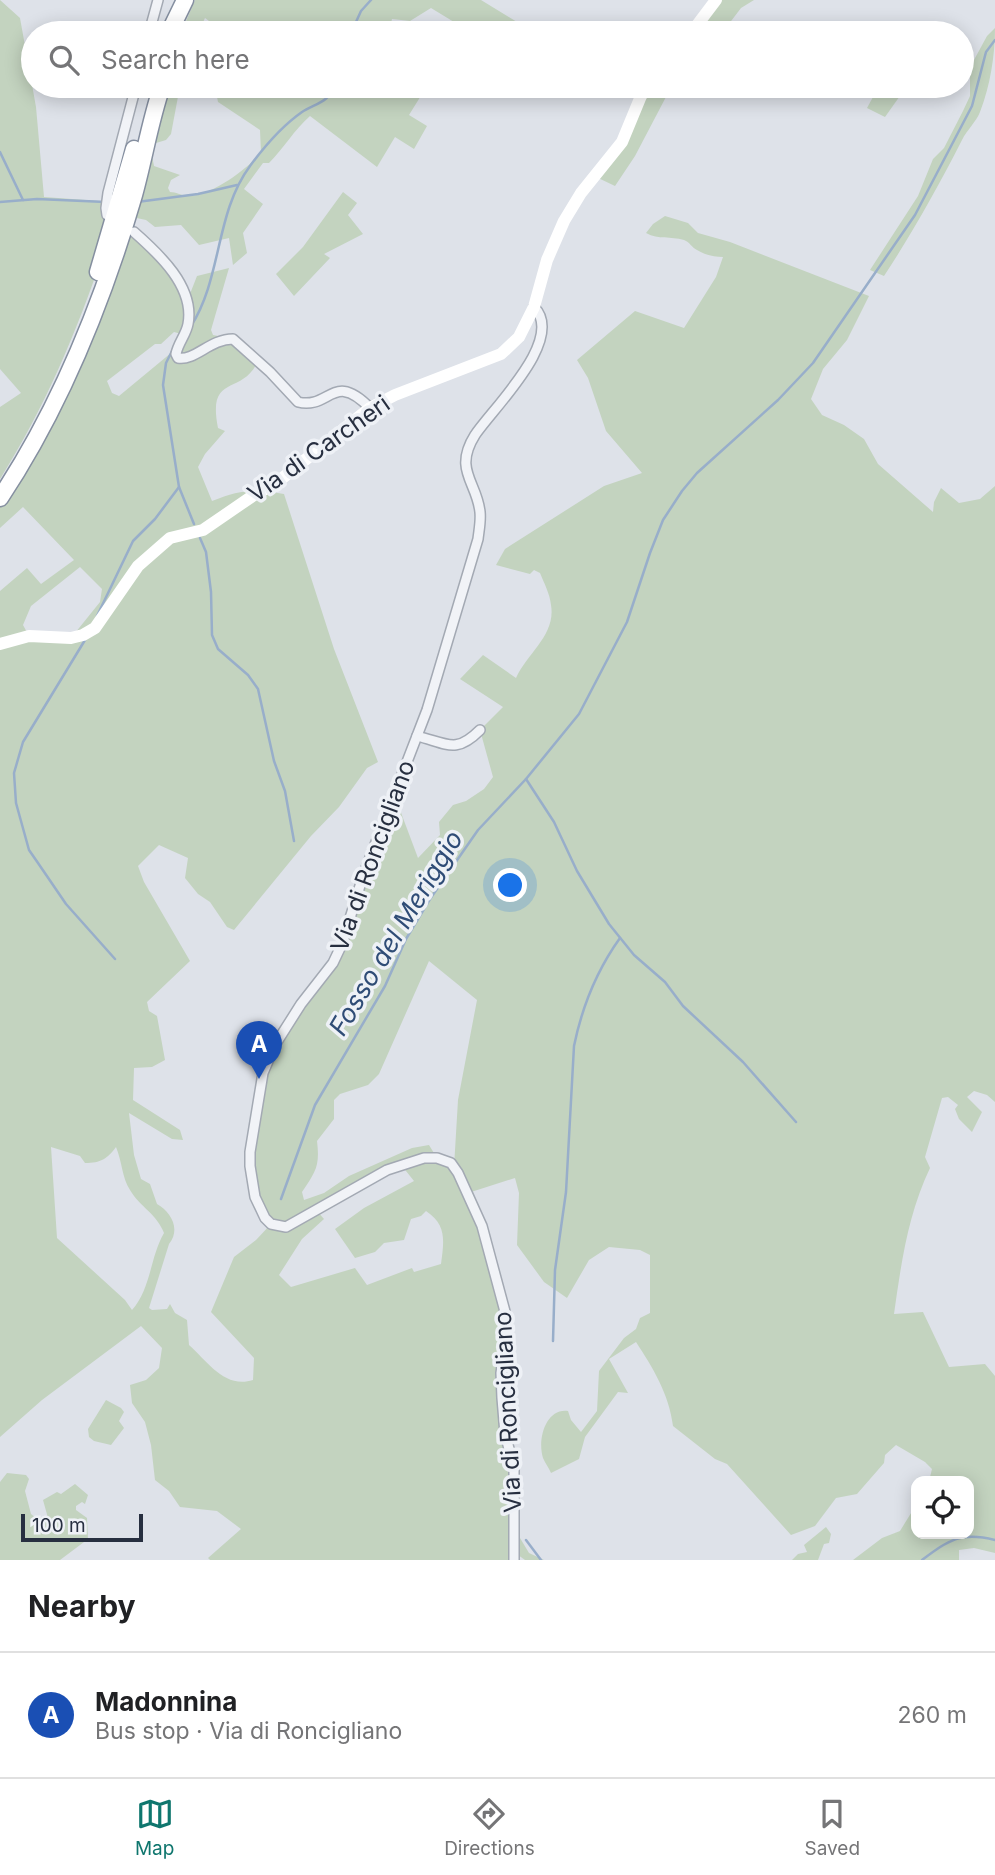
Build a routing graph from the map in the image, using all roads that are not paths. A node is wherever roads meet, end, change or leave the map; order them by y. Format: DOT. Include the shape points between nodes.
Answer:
graph roads {
  1 [pos="158,0"];
  2 [pos="185,0"];
  3 [pos="195,0"];
  4 [pos="716,0"];
  5 [pos="152,21"];
  6 [pos="175,21"];
  7 [pos="186,21"];
  8 [pos="700,21"];
  9 [pos="133,98"];
  10 [pos="148,98"];
  11 [pos="159,98"];
  12 [pos="639,98"];
  13 [pos="107,206"];
  14 [pos="134,232"];
  15 [pos="534,307"];
  16 [pos="370,408"];
  17 [pos="0,478"];
  18 [pos="0,498"];
  19 [pos="0,644"];
  20 [pos="480,730"];
  21 [pos="417,736"];
  22 [pos="514,1560"];
  1 -- 5 [label="street"];
  2 -- 6 [label="highway"];
  3 -- 7 [label="highway"];
  4 -- 8 [label="street"];
  9 -- 13 [label="street"];
  10 -- 17 [label="highway" via="119,205 78,325 45,400"];
  11 -- 18 [label="highway" via="124,229 90,325 57,400"];
  12 -- 15 [label="street, Via di Carcheri" via="622,142 564,221"];
  14 -- 16 [label="street" via="153,248 188,300 189,319 177,348 178,358 187,359 210,344 233,339 298,401 310,403 347,391"];
  15 -- 16 [label="street, Via di Carcheri" via="519,337 501,354"];
  15 -- 21 [label="street, Via di Roncigliano" via="542,321 541,340 469,448 466,472 481,514 478,539"];
  16 -- 19 [label="street, Via di Carcheri" via="275,484 203,530 161,544 138,566 95,628 71,638 29,636"];
  20 -- 21 [label="street, Via di Roncigliano" via="466,744 454,746"];
  21 -- 22 [label="street, Via di Roncigliano" via="333,963 301,1004 268,1059 250,1166 255,1197 265,1218 286,1227 387,1170 424,1158 451,1163 482,1226 507,1319 501,1373 505,1434 514,1467"];
}
